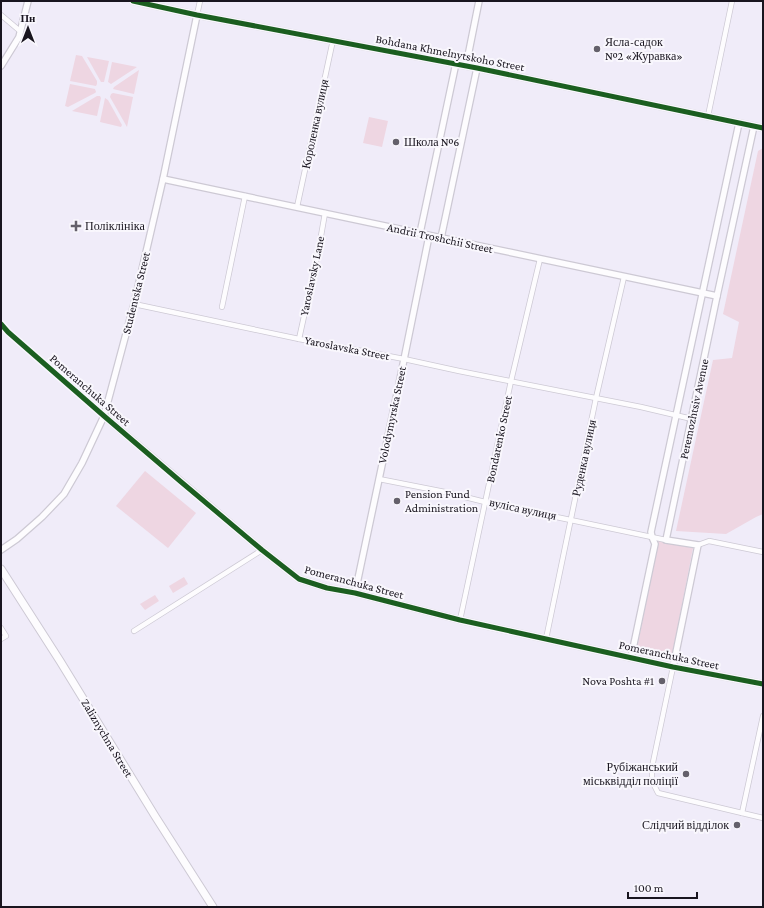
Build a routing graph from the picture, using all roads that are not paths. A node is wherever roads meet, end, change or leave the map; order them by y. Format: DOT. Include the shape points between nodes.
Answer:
graph roads {
  1 [pos="28,1"];
  2 [pos="133,1"];
  3 [pos="200,1"];
  4 [pos="479,1"];
  5 [pos="732,1"];
  6 [pos="1,15"];
  7 [pos="197,15"];
  8 [pos="20,31"];
  9 [pos="333,40"];
  10 [pos="456,64"];
  11 [pos="1,66"];
  12 [pos="466,66"];
  13 [pos="477,68"];
  14 [pos="708,116"];
  15 [pos="739,123"];
  16 [pos="754,126"];
  17 [pos="763,128"];
  18 [pos="163,179"];
  19 [pos="245,196"];
  20 [pos="297,207"];
  21 [pos="325,213"];
  22 [pos="420,233"];
  23 [pos="429,236"];
  24 [pos="441,238"];
  25 [pos="540,259"];
  26 [pos="624,277"];
  27 [pos="703,294"];
  28 [pos="717,296"];
  29 [pos="134,304"];
  30 [pos="222,307"];
  31 [pos="1,324"];
  32 [pos="299,339"];
  33 [pos="404,359"];
  34 [pos="511,381"];
  35 [pos="596,398"];
  36 [pos="677,415"];
  37 [pos="104,416"];
  38 [pos="692,418"];
  39 [pos="379,479"];
  40 [pos="485,502"];
  41 [pos="571,520"];
  42 [pos="652,537"];
  43 [pos="666,540"];
  44 [pos="698,545"];
  45 [pos="1,550"];
  46 [pos="262,550"];
  47 [pos="763,552"];
  48 [pos="1,570"];
  49 [pos="355,594"];
  50 [pos="460,620"];
  51 [pos="1,628"];
  52 [pos="134,631"];
  53 [pos="1,639"];
  54 [pos="546,639"];
  55 [pos="632,658"];
  56 [pos="673,667"];
  57 [pos="763,684"];
  58 [pos="763,716"];
  59 [pos="742,813"];
  60 [pos="763,818"];
  61 [pos="213,907"];
  1 -- 8 [label="street"];
  2 -- 7 [label="street, Bohdana Khmelnytskoho Street"];
  3 -- 7 [label="street, Studentska Street"];
  4 -- 12 [label="street"];
  5 -- 14 [label="street"];
  6 -- 8 [label="street"];
  7 -- 9 [label="street, Bohdana Khmelnytskoho Street"];
  7 -- 18 [label="street, Studentska Street"];
  8 -- 11 [label="street"];
  9 -- 10 [label="street, Bohdana Khmelnytskoho Street"];
  9 -- 20 [label="street, Короленка вулиця"];
  10 -- 12 [label="street, Bohdana Khmelnytskoho Street"];
  10 -- 22 [label="street"];
  12 -- 13 [label="street, Bohdana Khmelnytskoho Street"];
  13 -- 14 [label="street, Bohdana Khmelnytskoho Street"];
  13 -- 24 [label="street"];
  14 -- 15 [label="street, Bohdana Khmelnytskoho Street"];
  15 -- 16 [label="street, Bohdana Khmelnytskoho Street"];
  15 -- 27 [label="street, Peremozhtsiv Avenue"];
  16 -- 17 [label="street, Bohdana Khmelnytskoho Street"];
  16 -- 28 [label="street, Peremozhtsiv Avenue"];
  18 -- 19 [label="street, Andrii Troshchii Street"];
  18 -- 29 [label="street, Studentska Street"];
  19 -- 20 [label="street, Andrii Troshchii Street"];
  19 -- 30 [label="street"];
  20 -- 21 [label="street, Andrii Troshchii Street"];
  21 -- 22 [label="street, Andrii Troshchii Street"];
  21 -- 32 [label="street, Yaroslavsky Lane"];
  22 -- 23 [label="street, Andrii Troshchii Street"];
  23 -- 24 [label="street, Andrii Troshchii Street"];
  23 -- 33 [label="street, Volodymyrska Street"];
  24 -- 25 [label="street, Andrii Troshchii Street"];
  25 -- 26 [label="street, Andrii Troshchii Street"];
  25 -- 34 [label="street, Bondarenko Street"];
  26 -- 27 [label="street, Andrii Troshchii Street"];
  26 -- 35 [label="street, Руденка вулиця"];
  27 -- 28 [label="street, Andrii Troshchii Street"];
  27 -- 36 [label="street, Peremozhtsiv Avenue"];
  28 -- 38 [label="street, Peremozhtsiv Avenue"];
  29 -- 32 [label="street, Yaroslavska Street"];
  29 -- 37 [label="street, Studentska Street"];
  31 -- 37 [label="street, Pomeranchuka Street"];
  32 -- 33 [label="street, Yaroslavska Street"];
  33 -- 34 [label="street, Yaroslavska Street"];
  33 -- 39 [label="street, Volodymyrska Street"];
  34 -- 35 [label="street, Yaroslavska Street"];
  34 -- 40 [label="street, Bondarenko Street"];
  35 -- 36 [label="street, Yaroslavska Street"];
  35 -- 41 [label="street, Руденка вулиця"];
  36 -- 38 [label="street, Yaroslavska Street"];
  36 -- 42 [label="street, Peremozhtsiv Avenue"];
  37 -- 45 [label="street, Studentska Street" via="64,494 42,518"];
  37 -- 46 [label="street, Pomeranchuka Street"];
  38 -- 43 [label="street, Peremozhtsiv Avenue"];
  39 -- 40 [label="street, вуліса вулиця"];
  39 -- 49 [label="street, Volodymyrska Street"];
  40 -- 41 [label="street, вуліса вулиця"];
  40 -- 50 [label="street, Bondarenko Street"];
  41 -- 42 [label="street, вуліса вулиця"];
  41 -- 54 [label="street, Руденка вулиця"];
  42 -- 43 [label="street, вуліса вулиця"];
  42 -- 55 [label="street, Peremozhtsiv Avenue" via="656,544"];
  43 -- 44 [label="street"];
  44 -- 47 [label="street" via="709,540"];
  44 -- 56 [label="street"];
  46 -- 49 [label="street, Pomeranchuka Street" via="299,578"];
  46 -- 52 [label="street"];
  48 -- 61 [label="main road, Zaliznychna Street"];
  49 -- 50 [label="street, Pomeranchuka Street"];
  50 -- 54 [label="street, Pomeranchuka Street"];
  51 -- 53 [label="street" via="6,636"];
  54 -- 55 [label="street, Pomeranchuka Street"];
  55 -- 56 [label="street, Pomeranchuka Street"];
  56 -- 57 [label="street, Pomeranchuka Street"];
  56 -- 59 [label="street" via="652,767 652,781 658,793"];
  58 -- 59 [label="street"];
  59 -- 60 [label="street"];
}
